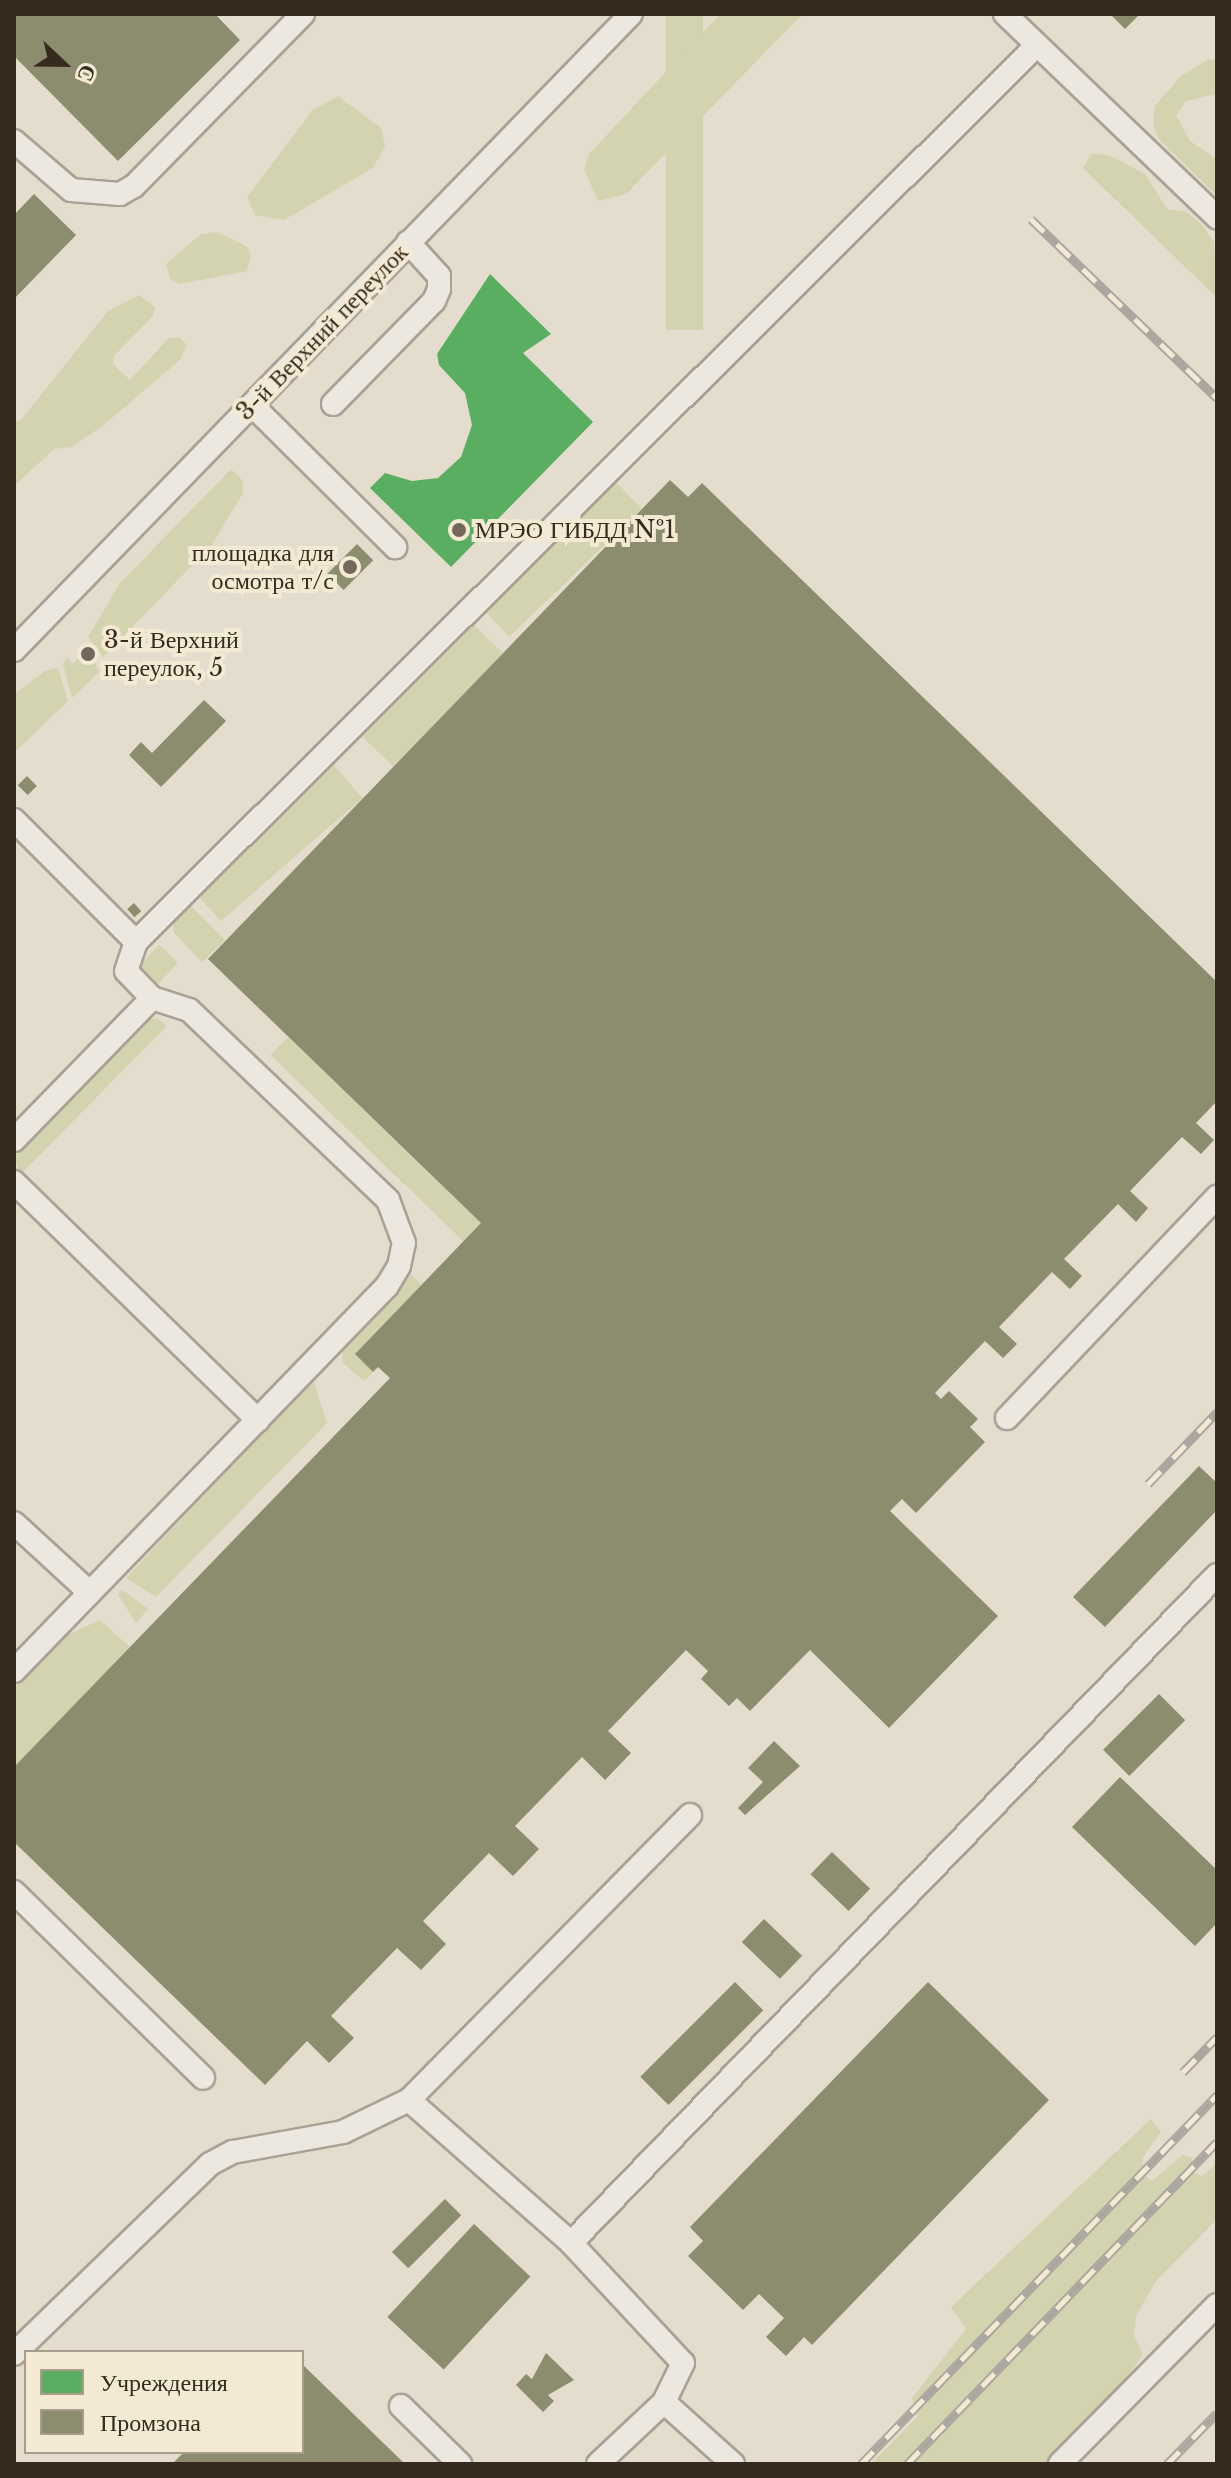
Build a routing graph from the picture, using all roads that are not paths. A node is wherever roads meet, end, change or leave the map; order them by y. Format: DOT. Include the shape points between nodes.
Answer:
graph roads {
  1 [pos="303,14"];
  2 [pos="631,14"];
  3 [pos="1005,14"];
  4 [pos="1037,45"];
  5 [pos="14,141"];
  6 [pos="1217,217"];
  7 [pos="408,242"];
  8 [pos="333,404"];
  9 [pos="252,405"];
  10 [pos="395,547"];
  11 [pos="14,650"];
  12 [pos="14,820"];
  13 [pos="136,942"];
  14 [pos="152,998"];
  15 [pos="14,1140"];
  16 [pos="14,1182"];
  17 [pos="1217,1197"];
  18 [pos="1007,1418"];
  19 [pos="258,1420"];
  20 [pos="14,1523"];
  21 [pos="1217,1575"];
  22 [pos="90,1593"];
  23 [pos="14,1671"];
  24 [pos="690,1815"];
  25 [pos="14,1892"];
  26 [pos="203,2078"];
  27 [pos="409,2100"];
  28 [pos="571,2243"];
  29 [pos="1217,2305"];
  30 [pos="14,2354"];
  31 [pos="664,2402"];
  32 [pos="401,2406"];
  33 [pos="460,2464"];
  34 [pos="598,2464"];
  35 [pos="733,2464"];
  36 [pos="1060,2464"];
  1 -- 5 [label="street" via="134,186 120,194 71,190"];
  2 -- 7 [label="street, 3-й Верхний переулок"];
  3 -- 4 [label="street"];
  4 -- 6 [label="street"];
  4 -- 13 [label="street"];
  7 -- 8 [label="street" via="439,276 434,301"];
  7 -- 9 [label="street, 3-й Верхний переулок"];
  9 -- 10 [label="street"];
  9 -- 11 [label="street, 3-й Верхний переулок"];
  12 -- 13 [label="street"];
  13 -- 14 [label="street" via="126,971"];
  14 -- 15 [label="street"];
  14 -- 19 [label="street" via="189,1010 388,1200 399,1220 404,1243 387,1286"];
  16 -- 19 [label="street"];
  17 -- 18 [label="street"];
  19 -- 22 [label="street"];
  20 -- 22 [label="street"];
  21 -- 28 [label="street"];
  22 -- 23 [label="street"];
  24 -- 27 [label="street"];
  25 -- 26 [label="street"];
  27 -- 28 [label="street"];
  27 -- 30 [label="street" via="343,2132 233,2152 210,2164"];
  28 -- 31 [label="street" via="683,2363"];
  29 -- 36 [label="street"];
  31 -- 34 [label="street"];
  31 -- 35 [label="street"];
  32 -- 33 [label="street"];
}
